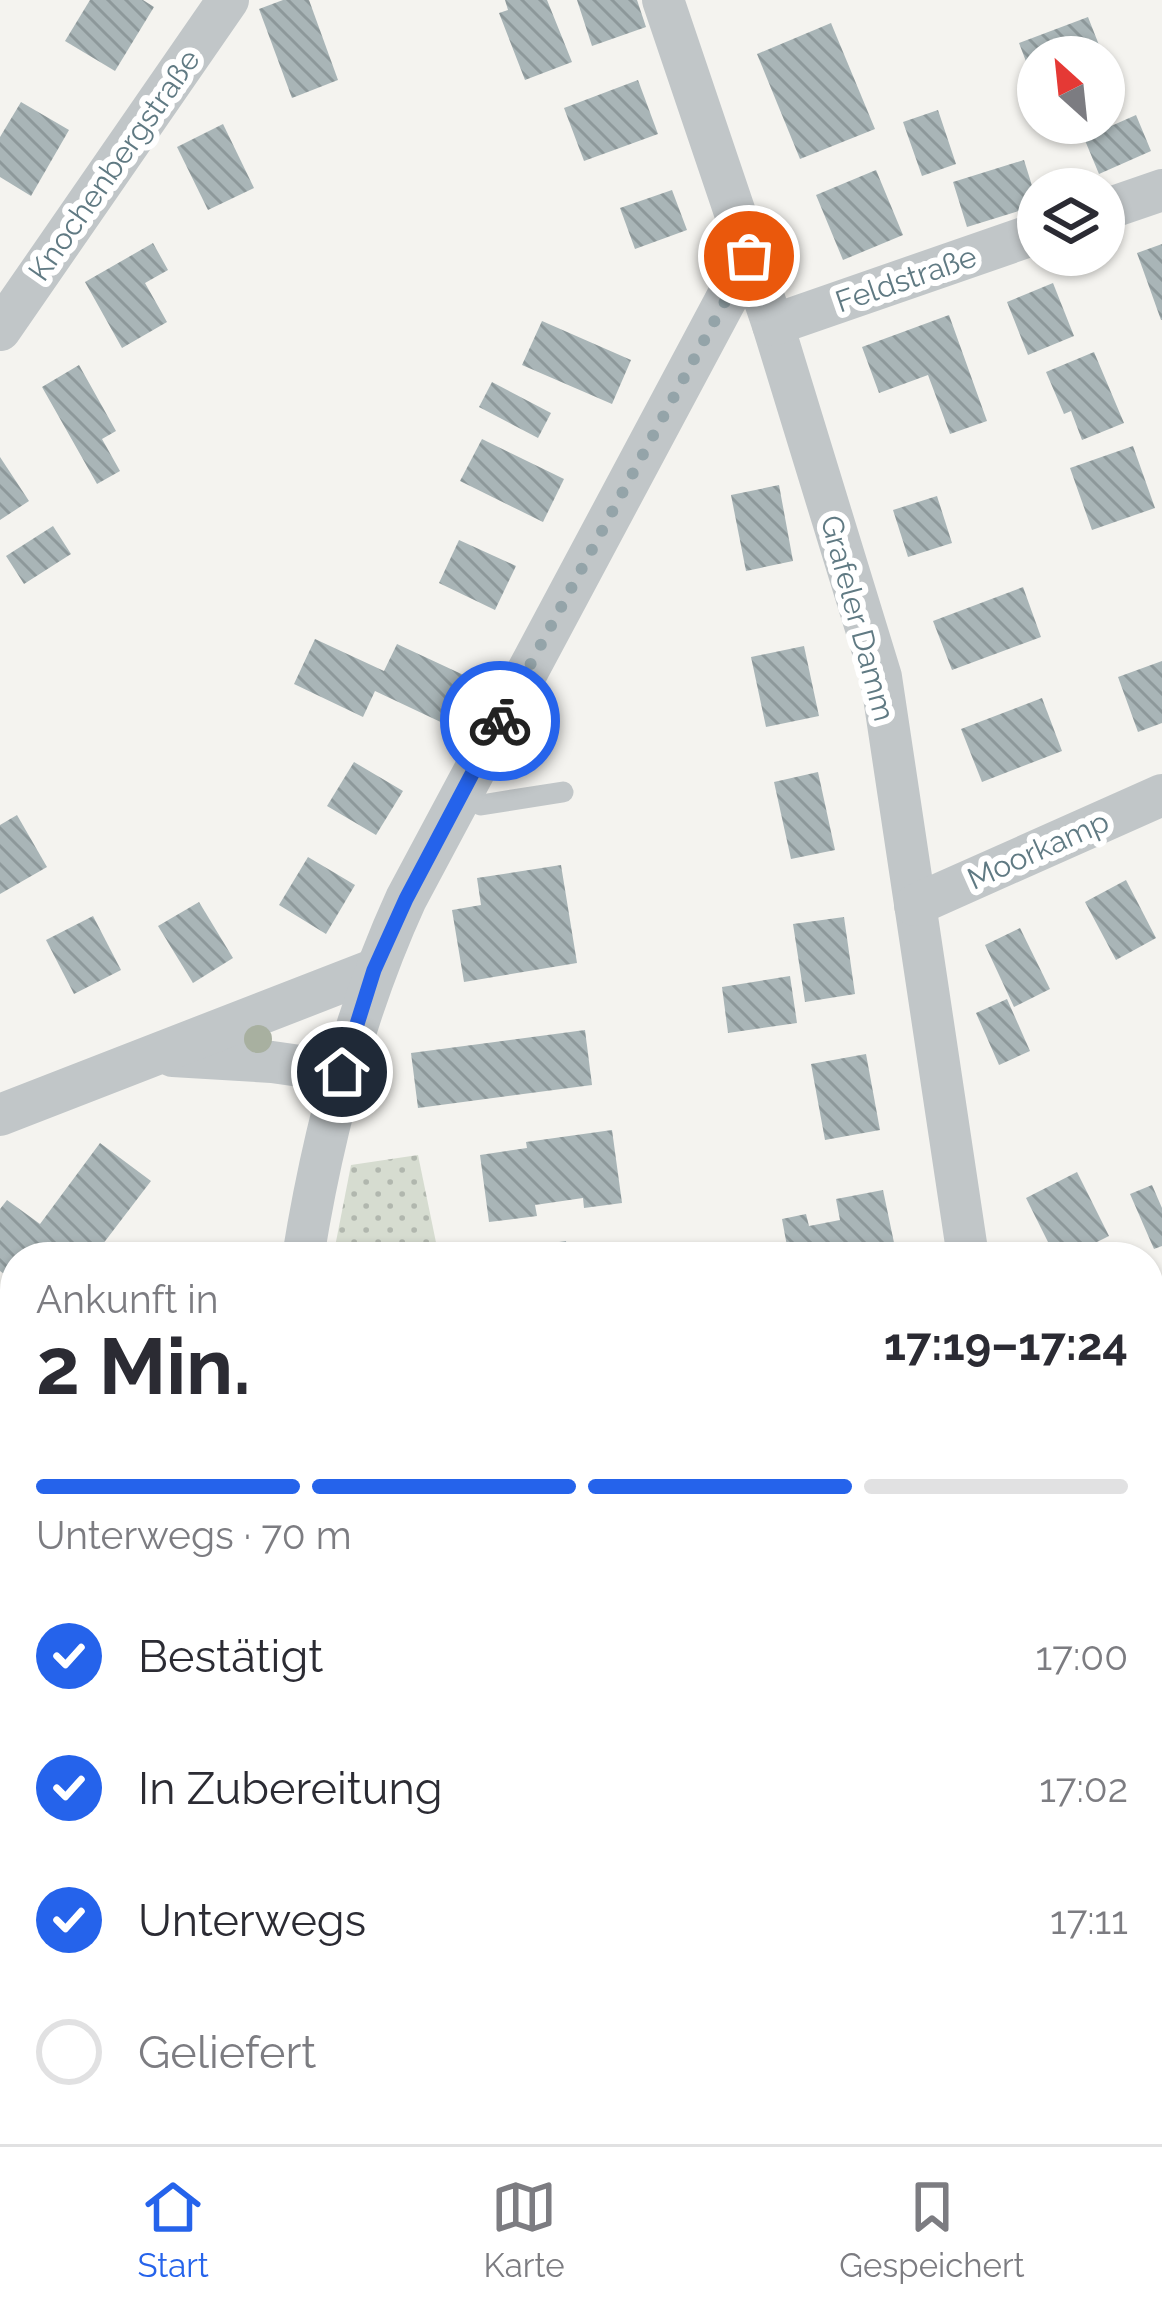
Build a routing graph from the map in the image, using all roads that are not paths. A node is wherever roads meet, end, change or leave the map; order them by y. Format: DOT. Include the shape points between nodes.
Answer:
graph roads {
  1 [pos="228,0"];
  2 [pos="663,0"];
  3 [pos="1162,190"];
  4 [pos="1125,203"];
  5 [pos="1017,240"];
  6 [pos="758,283"];
  7 [pos="773,325"];
  8 [pos="0,330"];
  9 [pos="563,792"];
  10 [pos="460,795"];
  11 [pos="1162,795"];
  12 [pos="915,905"];
  13 [pos="374,970"];
  14 [pos="160,1056"];
  15 [pos="342,1072"];
  16 [pos="0,1115"];
  17 [pos="306,1242"];
  18 [pos="966,1242"];
  1 -- 8 [label="street, Knochenbergstraße"];
  2 -- 6 [label="street, Grafeler Damm"];
  3 -- 4 [label="street"];
  5 -- 7 [label="street, Feldstraße"];
  6 -- 7 [label="street, Grafeler Damm"];
  6 -- 10 [label="street" via="730,292"];
  7 -- 12 [label="street, Grafeler Damm" via="881,677"];
  9 -- 10 [label="lane" via="481,805"];
  10 -- 13 [label="street"];
  11 -- 12 [label="street, Moorkamp"];
  12 -- 18 [label="street, Grafeler Damm"];
  13 -- 14 [label="street"];
  13 -- 15 [label="street"];
  14 -- 15 [label="street"];
  14 -- 16 [label="street"];
  15 -- 17 [label="street"];
}
